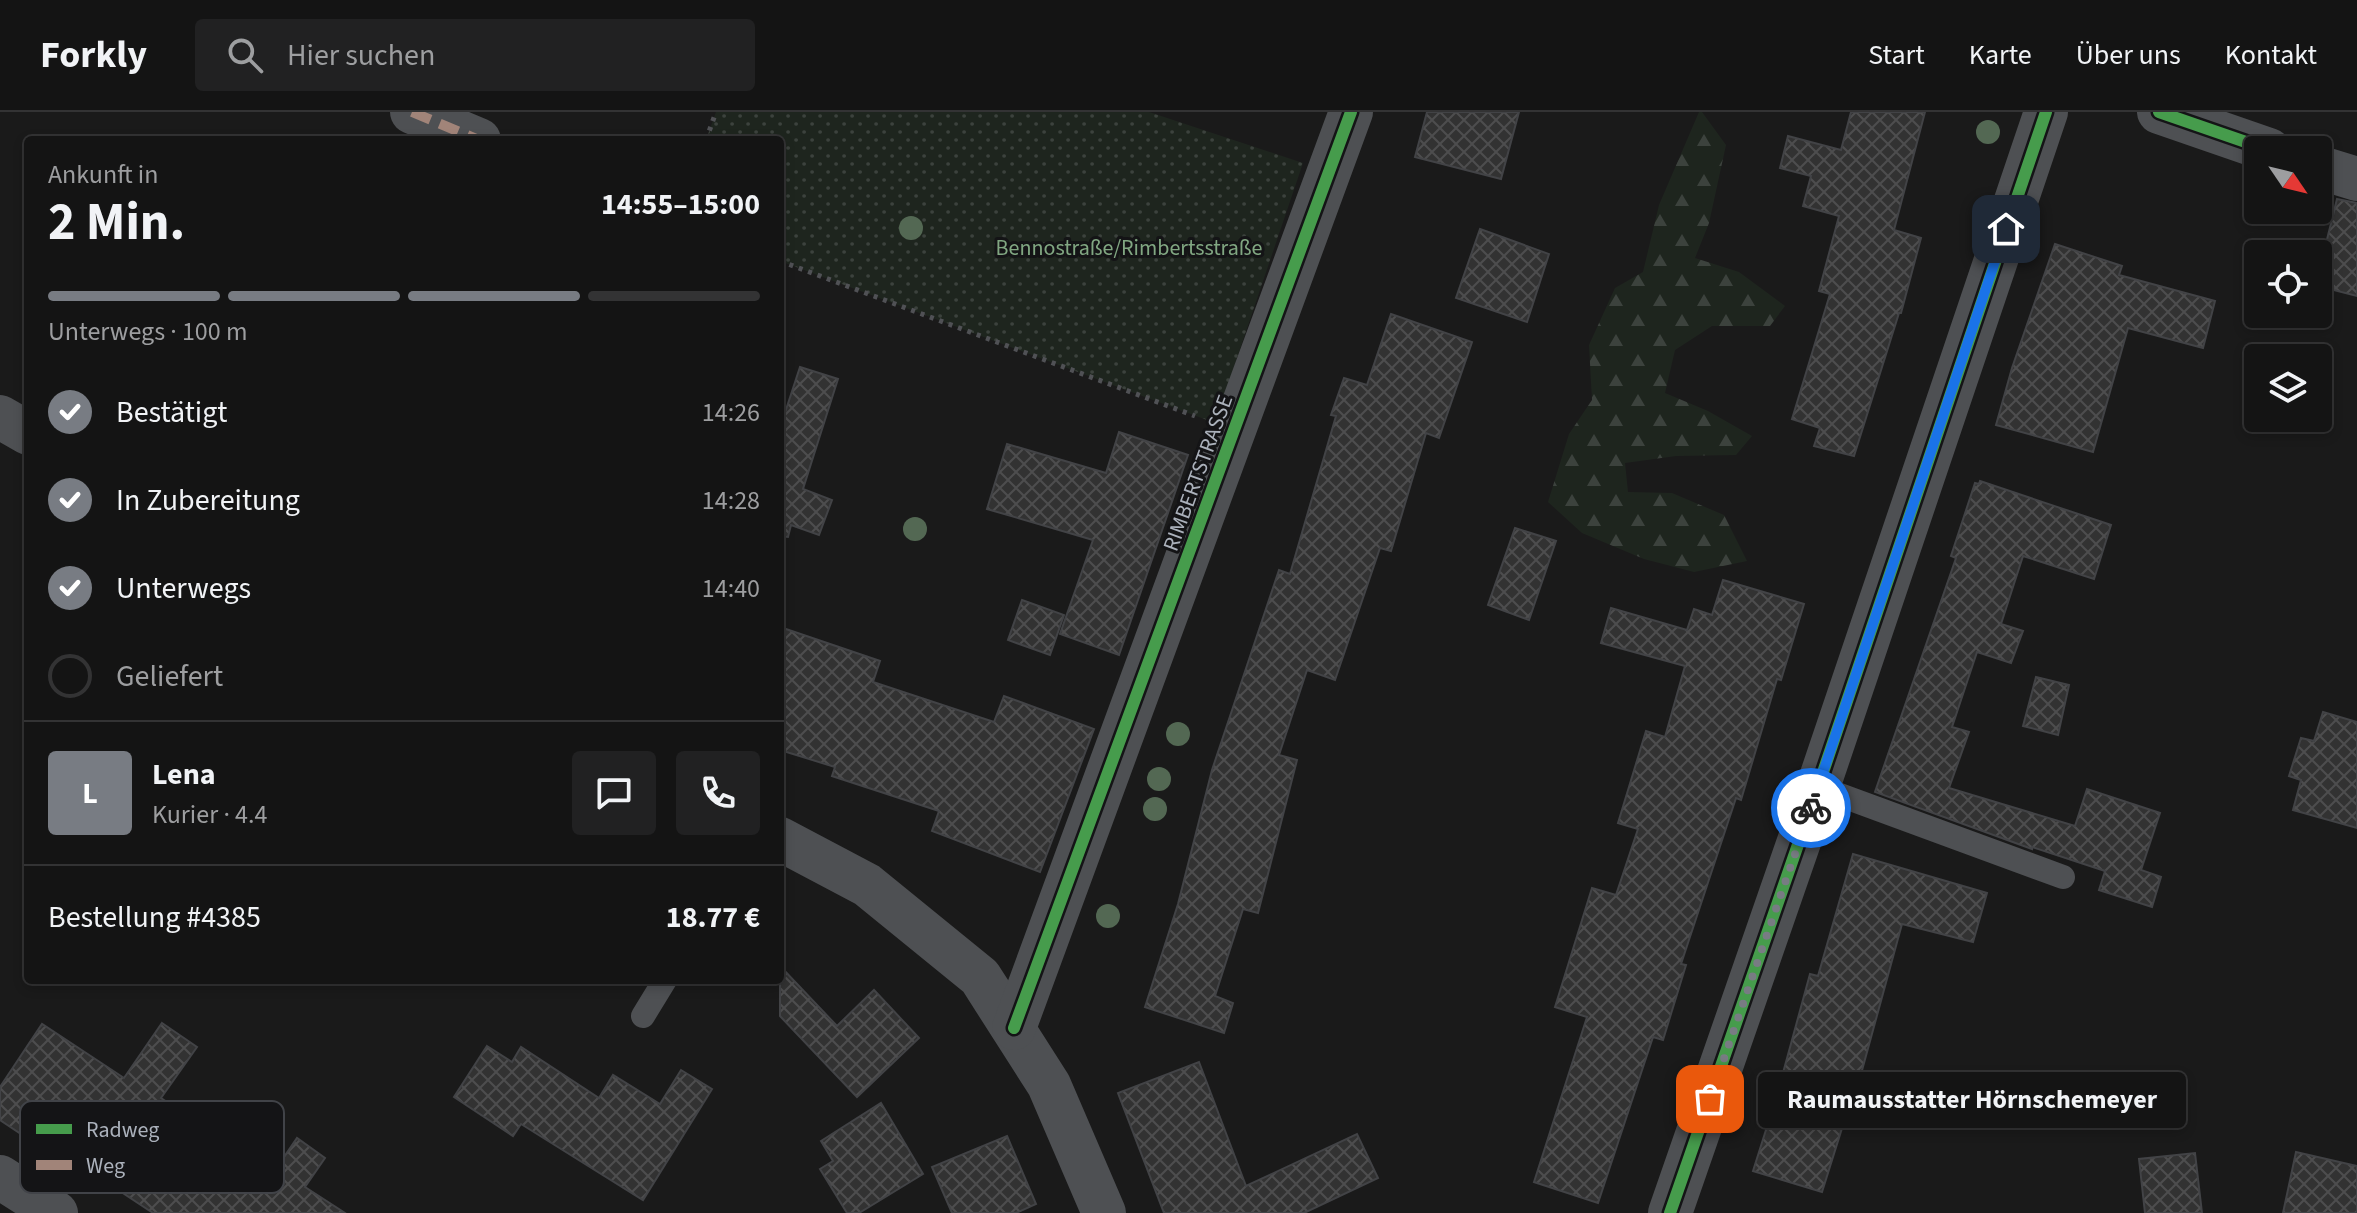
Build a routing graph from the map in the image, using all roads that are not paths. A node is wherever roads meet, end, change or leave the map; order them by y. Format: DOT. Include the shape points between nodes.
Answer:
graph roads {
  1 [pos="412,112"];
  2 [pos="1351,112"];
  3 [pos="2046,112"];
  4 [pos="2159,112"];
  5 [pos="469,136"];
  6 [pos="2244,141"];
  7 [pos="2332,171"];
  8 [pos="2357,179"];
  9 [pos="0,417"];
  10 [pos="24,431"];
  11 [pos="1818,787"];
  12 [pos="784,841"];
  13 [pos="2063,877"];
  14 [pos="663,984"];
  15 [pos="643,1016"];
  16 [pos="1014,1028"];
  17 [pos="0,1177"];
  18 [pos="20,1190"];
  19 [pos="25,1193"];
  20 [pos="56,1213"];
  21 [pos="1104,1213"];
  22 [pos="1670,1213"];
  1 -- 5 [label="street"];
  2 -- 16 [label="street, RIMBERTSTRASSE"];
  3 -- 11 [label="street"];
  4 -- 6 [label="street"];
  7 -- 8 [label="street"];
  9 -- 10 [label="street"];
  11 -- 13 [label="lane"];
  11 -- 22 [label="street"];
  12 -- 16 [label="street" via="867,885 980,977"];
  14 -- 15 [label="lane"];
  16 -- 21 [label="street" via="1049,1085"];
  17 -- 18 [label="street"];
  19 -- 20 [label="street"];
}
